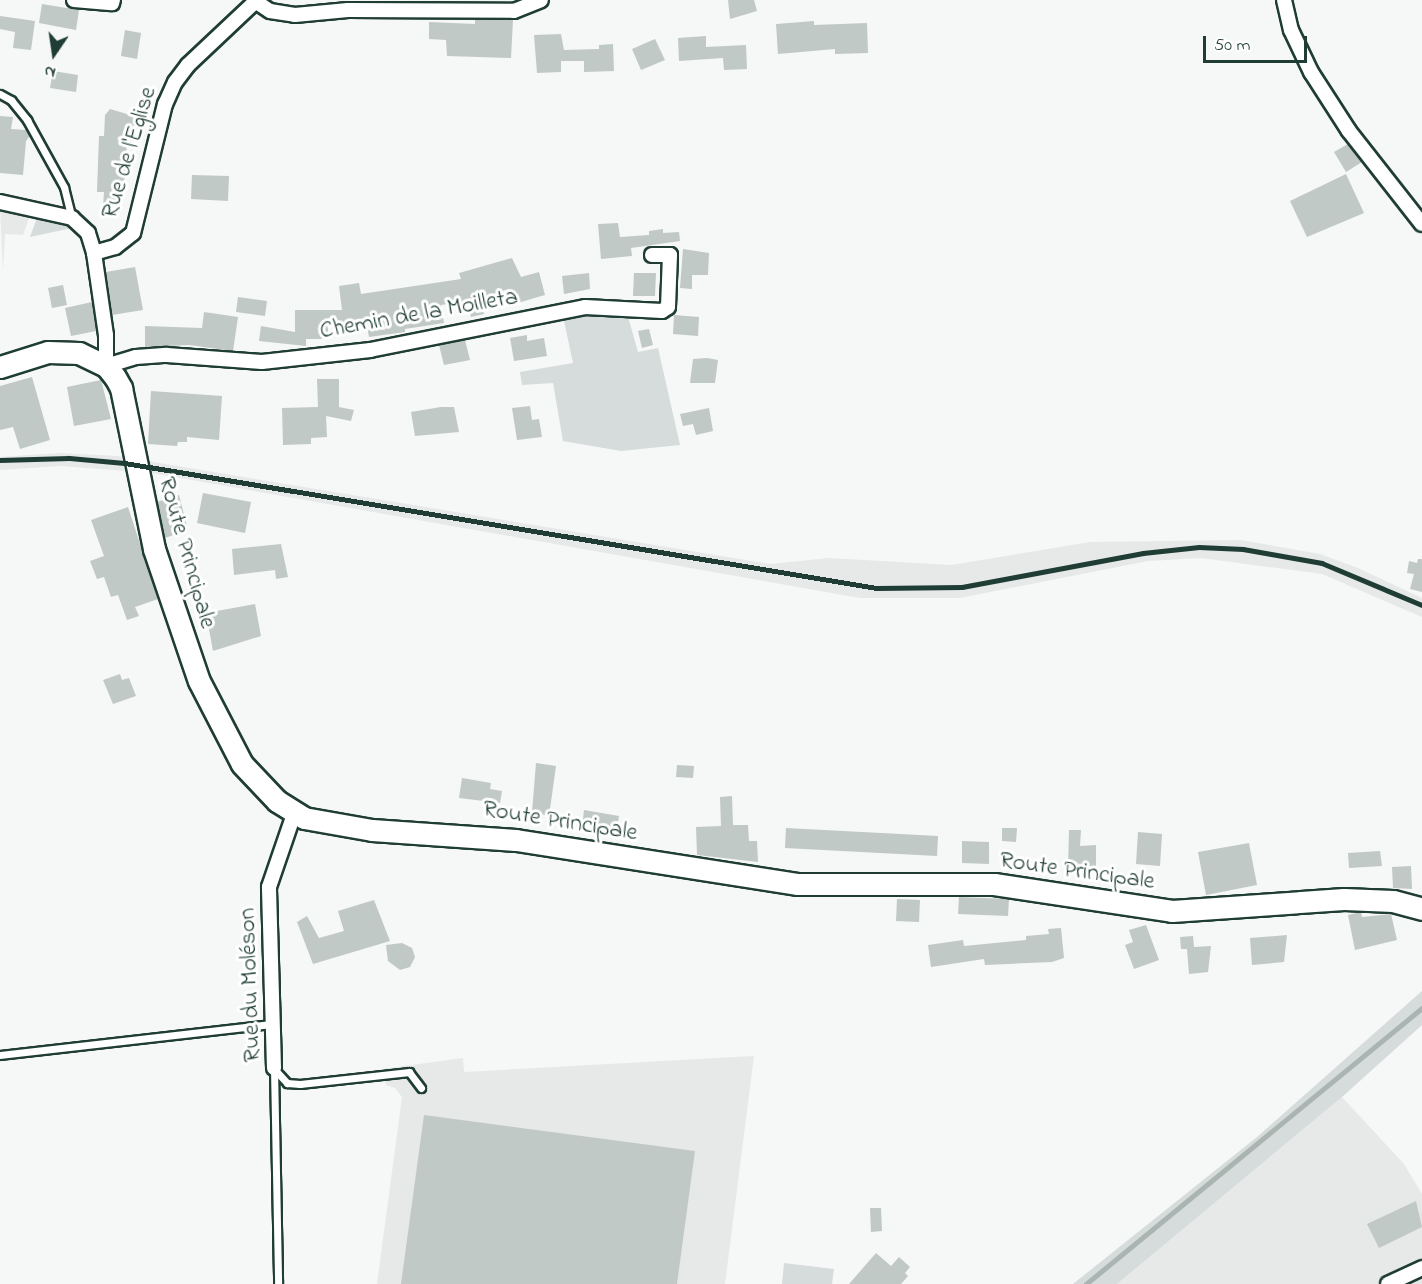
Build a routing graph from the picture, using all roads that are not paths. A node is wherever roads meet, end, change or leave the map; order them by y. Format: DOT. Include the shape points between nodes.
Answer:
graph roads {
  1 [pos="74,0"];
  2 [pos="113,0"];
  3 [pos="541,0"];
  4 [pos="1284,0"];
  5 [pos="256,1"];
  6 [pos="0,94"];
  7 [pos="0,202"];
  8 [pos="72,218"];
  9 [pos="1422,224"];
  10 [pos="94,253"];
  11 [pos="652,255"];
  12 [pos="106,366"];
  13 [pos="0,367"];
  14 [pos="294,814"];
  15 [pos="1422,909"];
  16 [pos="272,1024"];
  17 [pos="0,1055"];
  18 [pos="274,1068"];
  19 [pos="421,1088"];
  20 [pos="1422,1268"];
  21 [pos="278,1284"];
  22 [pos="1388,1284"];
  1 -- 2 [label="street"];
  3 -- 5 [label="street" via="514,11 348,10 295,15 270,11"];
  4 -- 9 [label="street" via="1291,30 1311,72 1349,131"];
  5 -- 10 [label="street, Rue de l'Eglise" via="175,82 165,104 133,233 115,247"];
  6 -- 8 [label="lane" via="11,100 27,120 64,187"];
  7 -- 8 [label="street"];
  8 -- 10 [label="street" via="88,233"];
  10 -- 12 [label="street" via="106,335"];
  11 -- 12 [label="street, Chemin de la Moilleta" via="670,255 668,307 662,311 585,307 370,350 262,362 167,355 136,357"];
  12 -- 13 [label="main road" via="79,353 48,352"];
  12 -- 14 [label="main road, Route Principale" via="122,388 154,549 200,681 242,764"];
  14 -- 15 [label="main road, Route Principale" via="334,825 495,837 797,884 994,884 1172,911 1344,898 1393,901"];
  14 -- 16 [label="street, Rue du Moléson" via="269,887"];
  16 -- 17 [label="lane"];
  16 -- 18 [label="street, Rue du Moléson"];
  18 -- 19 [label="lane, Rue du Moléson" via="287,1083 300,1084 409,1072"];
  18 -- 21 [label="lane"];
  20 -- 22 [label="street"];
}
